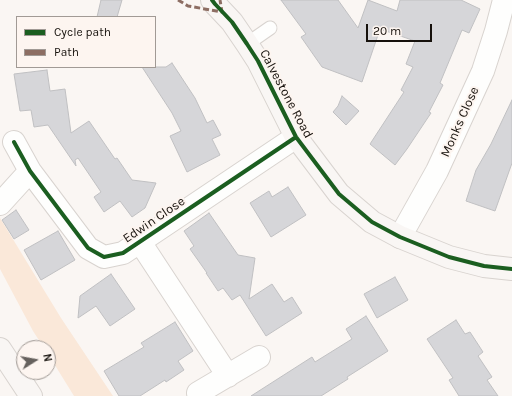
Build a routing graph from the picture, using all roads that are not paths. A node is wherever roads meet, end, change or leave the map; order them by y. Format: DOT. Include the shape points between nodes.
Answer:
graph roads {
  1 [pos="504,0"];
  2 [pos="211,1"];
  3 [pos="270,28"];
  4 [pos="247,44"];
  5 [pos="296,137"];
  6 [pos="14,142"];
  7 [pos="30,171"];
  8 [pos="0,204"];
  9 [pos="400,237"];
  10 [pos="140,242"];
  11 [pos="512,269"];
  12 [pos="0,349"];
  13 [pos="258,357"];
  14 [pos="228,376"];
  15 [pos="198,393"];
  16 [pos="31,396"];
  1 -- 9 [label="street, Monks Close" via="483,71 437,171"];
  2 -- 4 [label="street, Calvestone Road" via="232,22"];
  3 -- 4 [label="lane"];
  4 -- 5 [label="street, Calvestone Road"];
  5 -- 9 [label="street, Calvestone Road" via="338,194 372,222"];
  5 -- 10 [label="street, Edwin Close"];
  6 -- 7 [label="street, Edwin Close"];
  7 -- 8 [label="street"];
  7 -- 10 [label="street, Edwin Close" via="88,248 104,257 124,253"];
  9 -- 11 [label="street, Calvestone Road" via="484,266"];
  10 -- 14 [label="street, Edwin Close"];
  12 -- 16 [label="street"];
  13 -- 14 [label="street"];
  14 -- 15 [label="street"];
}
